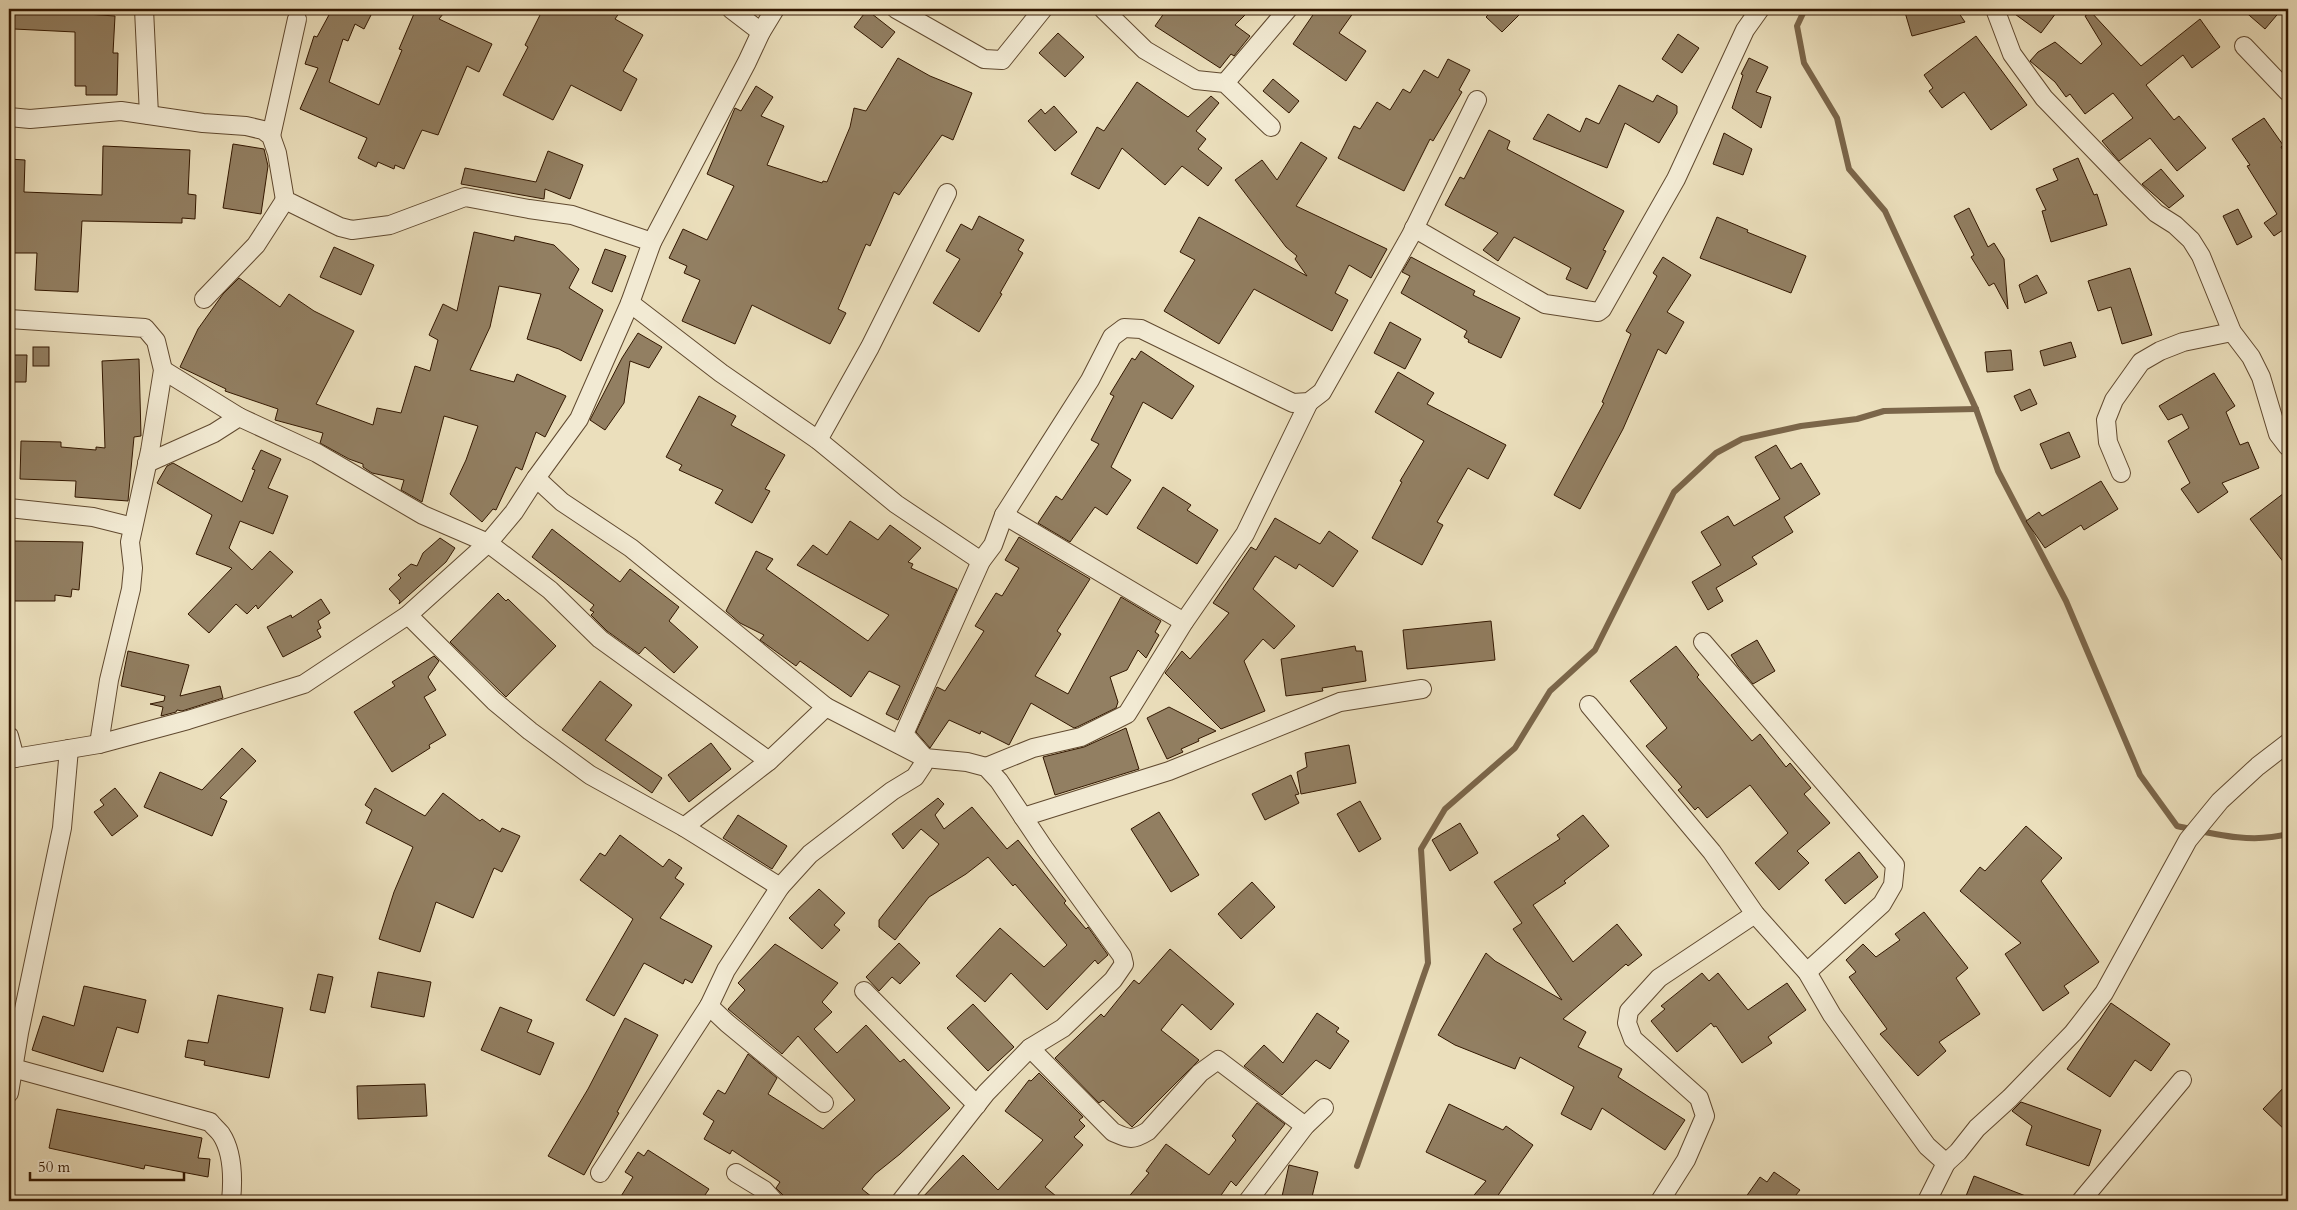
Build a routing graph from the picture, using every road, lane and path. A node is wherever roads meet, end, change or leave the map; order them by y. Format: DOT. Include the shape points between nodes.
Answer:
graph roads {
  1 [pos="144,9"];
  2 [pos="731,9"];
  3 [pos="775,9"];
  4 [pos="896,9"];
  5 [pos="1042,9"];
  6 [pos="1103,9"];
  7 [pos="1288,9"];
  8 [pos="1760,9"];
  9 [pos="1995,9"];
  10 [pos="297,19"];
  11 [pos="760,32"];
  12 [pos="2244,46"];
  13 [pos="1224,83"];
  14 [pos="2288,92"];
  15 [pos="1477,100"];
  16 [pos="148,115"];
  17 [pos="9,117"];
  18 [pos="1271,127"];
  19 [pos="271,136"];
  20 [pos="947,193"];
  21 [pos="285,200"];
  22 [pos="1414,228"];
  23 [pos="652,242"];
  24 [pos="204,299"];
  25 [pos="630,303"];
  26 [pos="9,319"];
  27 [pos="2232,332"];
  28 [pos="163,370"];
  29 [pos="1309,402"];
  30 [pos="239,417"];
  31 [pos="818,440"];
  32 [pos="2288,447"];
  33 [pos="147,463"];
  34 [pos="2121,473"];
  35 [pos="536,478"];
  36 [pos="9,508"];
  37 [pos="1004,515"];
  38 [pos="133,527"];
  39 [pos="488,543"];
  40 [pos="981,561"];
  41 [pos="408,614"];
  42 [pos="1184,622"];
  43 [pos="1703,642"];
  44 [pos="1422,688"];
  45 [pos="1589,705"];
  46 [pos="826,707"];
  47 [pos="9,736"];
  48 [pos="2288,743"];
  49 [pos="99,744"];
  50 [pos="69,749"];
  51 [pos="12,758"];
  52 [pos="925,758"];
  53 [pos="768,761"];
  54 [pos="986,768"];
  55 [pos="1023,817"];
  56 [pos="684,827"];
  57 [pos="780,887"];
  58 [pos="1755,914"];
  59 [pos="1807,972"];
  60 [pos="864,991"];
  61 [pos="709,1006"];
  62 [pos="1030,1048"];
  63 [pos="13,1068"];
  64 [pos="2182,1080"];
  65 [pos="9,1093"];
  66 [pos="824,1103"];
  67 [pos="977,1105"];
  68 [pos="1324,1108"];
  69 [pos="1305,1126"];
  70 [pos="1946,1163"];
  71 [pos="600,1173"];
  72 [pos="736,1173"];
  73 [pos="231,1201"];
  74 [pos="774,1201"];
  75 [pos="901,1201"];
  76 [pos="1248,1201"];
  77 [pos="1660,1201"];
  78 [pos="1927,1201"];
  79 [pos="2081,1201"];
  1 -- 16 [label="street"];
  2 -- 11 [label="street"];
  3 -- 11 [label="street"];
  4 -- 5 [label="street" via="992,61 1002,60"];
  6 -- 13 [label="street" via="1146,50 1165,62 1196,80"];
  7 -- 13 [label="street"];
  8 -- 22 [label="street" via="1745,30 1676,178 1598,312 1545,304"];
  9 -- 27 [label="street" via="2012,54 2044,98 2130,188 2191,240 2201,256"];
  10 -- 19 [label="street"];
  11 -- 23 [label="street"];
  12 -- 14 [label="street"];
  13 -- 18 [label="street"];
  15 -- 22 [label="street"];
  16 -- 17 [label="street" via="121,111 30,119"];
  16 -- 19 [label="street" via="246,126 264,130"];
  19 -- 21 [label="street"];
  20 -- 31 [label="street" via="870,347"];
  21 -- 23 [label="street" via="352,230 390,225 465,197 572,215"];
  21 -- 24 [label="street" via="256,245"];
  22 -- 29 [label="street" via="1322,392"];
  23 -- 25 [label="street"];
  25 -- 31 [label="street" via="721,373"];
  25 -- 35 [label="street" via="579,419"];
  26 -- 28 [label="street" via="144,328 156,341"];
  27 -- 32 [label="street" via="2251,356 2261,377 2278,434"];
  27 -- 34 [label="street" via="2183,342 2160,350 2141,362 2114,400 2106,420 2108,442"];
  28 -- 30 [label="street"];
  28 -- 33 [label="street"];
  29 -- 37 [label="street" via="1294,403 1141,329 1124,328 1112,337 1090,380"];
  29 -- 42 [label="street" via="1245,534"];
  30 -- 33 [label="street" via="214,433"];
  30 -- 39 [label="street" via="318,453 424,515"];
  31 -- 40 [label="street" via="896,504"];
  33 -- 38 [label="street"];
  35 -- 39 [label="street"];
  35 -- 46 [label="street" via="562,502 631,548"];
  36 -- 38 [label="street" via="93,517"];
  37 -- 40 [label="street" via="992,545"];
  37 -- 42 [label="street"];
  38 -- 49 [label="street" via="130,542 131,589 109,680"];
  39 -- 41 [label="street"];
  39 -- 53 [label="street" via="550,590 600,639"];
  40 -- 52 [label="street" via="904,734"];
  41 -- 49 [label="street" via="304,684"];
  41 -- 56 [label="street" via="494,701 530,731 590,776"];
  42 -- 54 [label="street" via="1127,714 1081,737 1033,748"];
  43 -- 59 [label="street" via="1895,865 1893,885 1882,904"];
  44 -- 55 [label="street" via="1340,702 1169,771"];
  45 -- 58 [label="street" via="1712,852"];
  46 -- 52 [label="street"];
  46 -- 53 [label="street"];
  47 -- 51 [label="street"];
  48 -- 70 [label="street" via="2220,801 2188,840 2104,993 2073,1033"];
  49 -- 50 [label="street"];
  50 -- 51 [label="street"];
  50 -- 63 [label="street" via="62,828"];
  52 -- 54 [label="street" via="967,762"];
  52 -- 57 [label="street" via="915,777 810,854"];
  53 -- 56 [label="street"];
  54 -- 55 [label="street" via="999,781"];
  55 -- 62 [label="street" via="1117,948 1124,964 1113,980 1063,1028"];
  56 -- 57 [label="street"];
  57 -- 61 [label="street" via="726,970"];
  58 -- 59 [label="street"];
  58 -- 77 [label="street" via="1658,978 1630,1011 1627,1023 1633,1039 1699,1098 1705,1116 1686,1160"];
  59 -- 70 [label="street" via="1832,1015 1927,1146"];
  60 -- 67 [label="street"];
  61 -- 66 [label="street"];
  61 -- 71 [label="street"];
  62 -- 67 [label="street"];
  62 -- 69 [label="street" via="1113,1132 1128,1139 1148,1131 1200,1073 1218,1060"];
  63 -- 65 [label="street"];
  63 -- 73 [label="street" via="210,1122 221,1134 228,1150"];
  64 -- 79 [label="street"];
  67 -- 75 [label="street"];
  68 -- 69 [label="street"];
  69 -- 76 [label="street"];
  70 -- 78 [label="street"];
  72 -- 74 [label="street" via="764,1190"];
}
